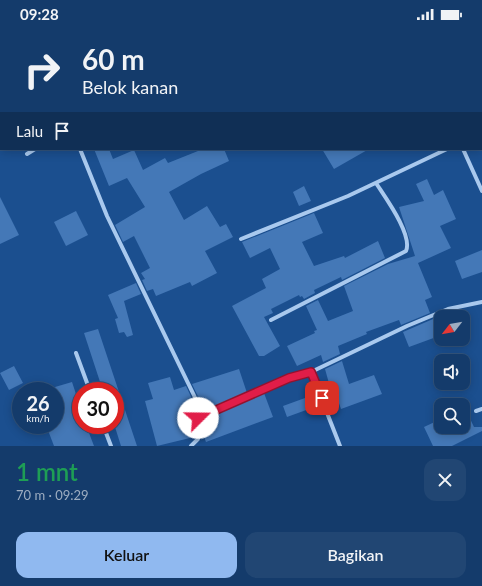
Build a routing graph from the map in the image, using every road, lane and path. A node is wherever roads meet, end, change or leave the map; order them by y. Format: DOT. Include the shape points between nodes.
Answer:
graph roads {
  1 [pos="33,150"];
  2 [pos="80,150"];
  3 [pos="445,150"];
  4 [pos="463,150"];
  5 [pos="27,154"];
  6 [pos="376,183"];
  7 [pos="482,191"];
  8 [pos="241,239"];
  9 [pos="482,302"];
  10 [pos="271,320"];
  11 [pos="76,353"];
  12 [pos="311,372"];
  13 [pos="87,382"];
  14 [pos="482,408"];
  15 [pos="476,411"];
  16 [pos="204,416"];
  17 [pos="106,434"];
  18 [pos="110,446"];
  19 [pos="191,446"];
  20 [pos="340,446"];
  1 -- 5 [label="street"];
  2 -- 16 [label="street" via="106,216"];
  3 -- 6 [label="street"];
  4 -- 7 [label="street"];
  6 -- 8 [label="street"];
  6 -- 10 [label="street" via="401,225 407,242 406,251"];
  9 -- 12 [label="street" via="448,310 407,326"];
  11 -- 13 [label="street"];
  12 -- 16 [label="street" via="289,378"];
  12 -- 20 [label="street"];
  14 -- 15 [label="street"];
  16 -- 19 [label="street" via="194,421 198,439"];
  17 -- 18 [label="street"];
}
